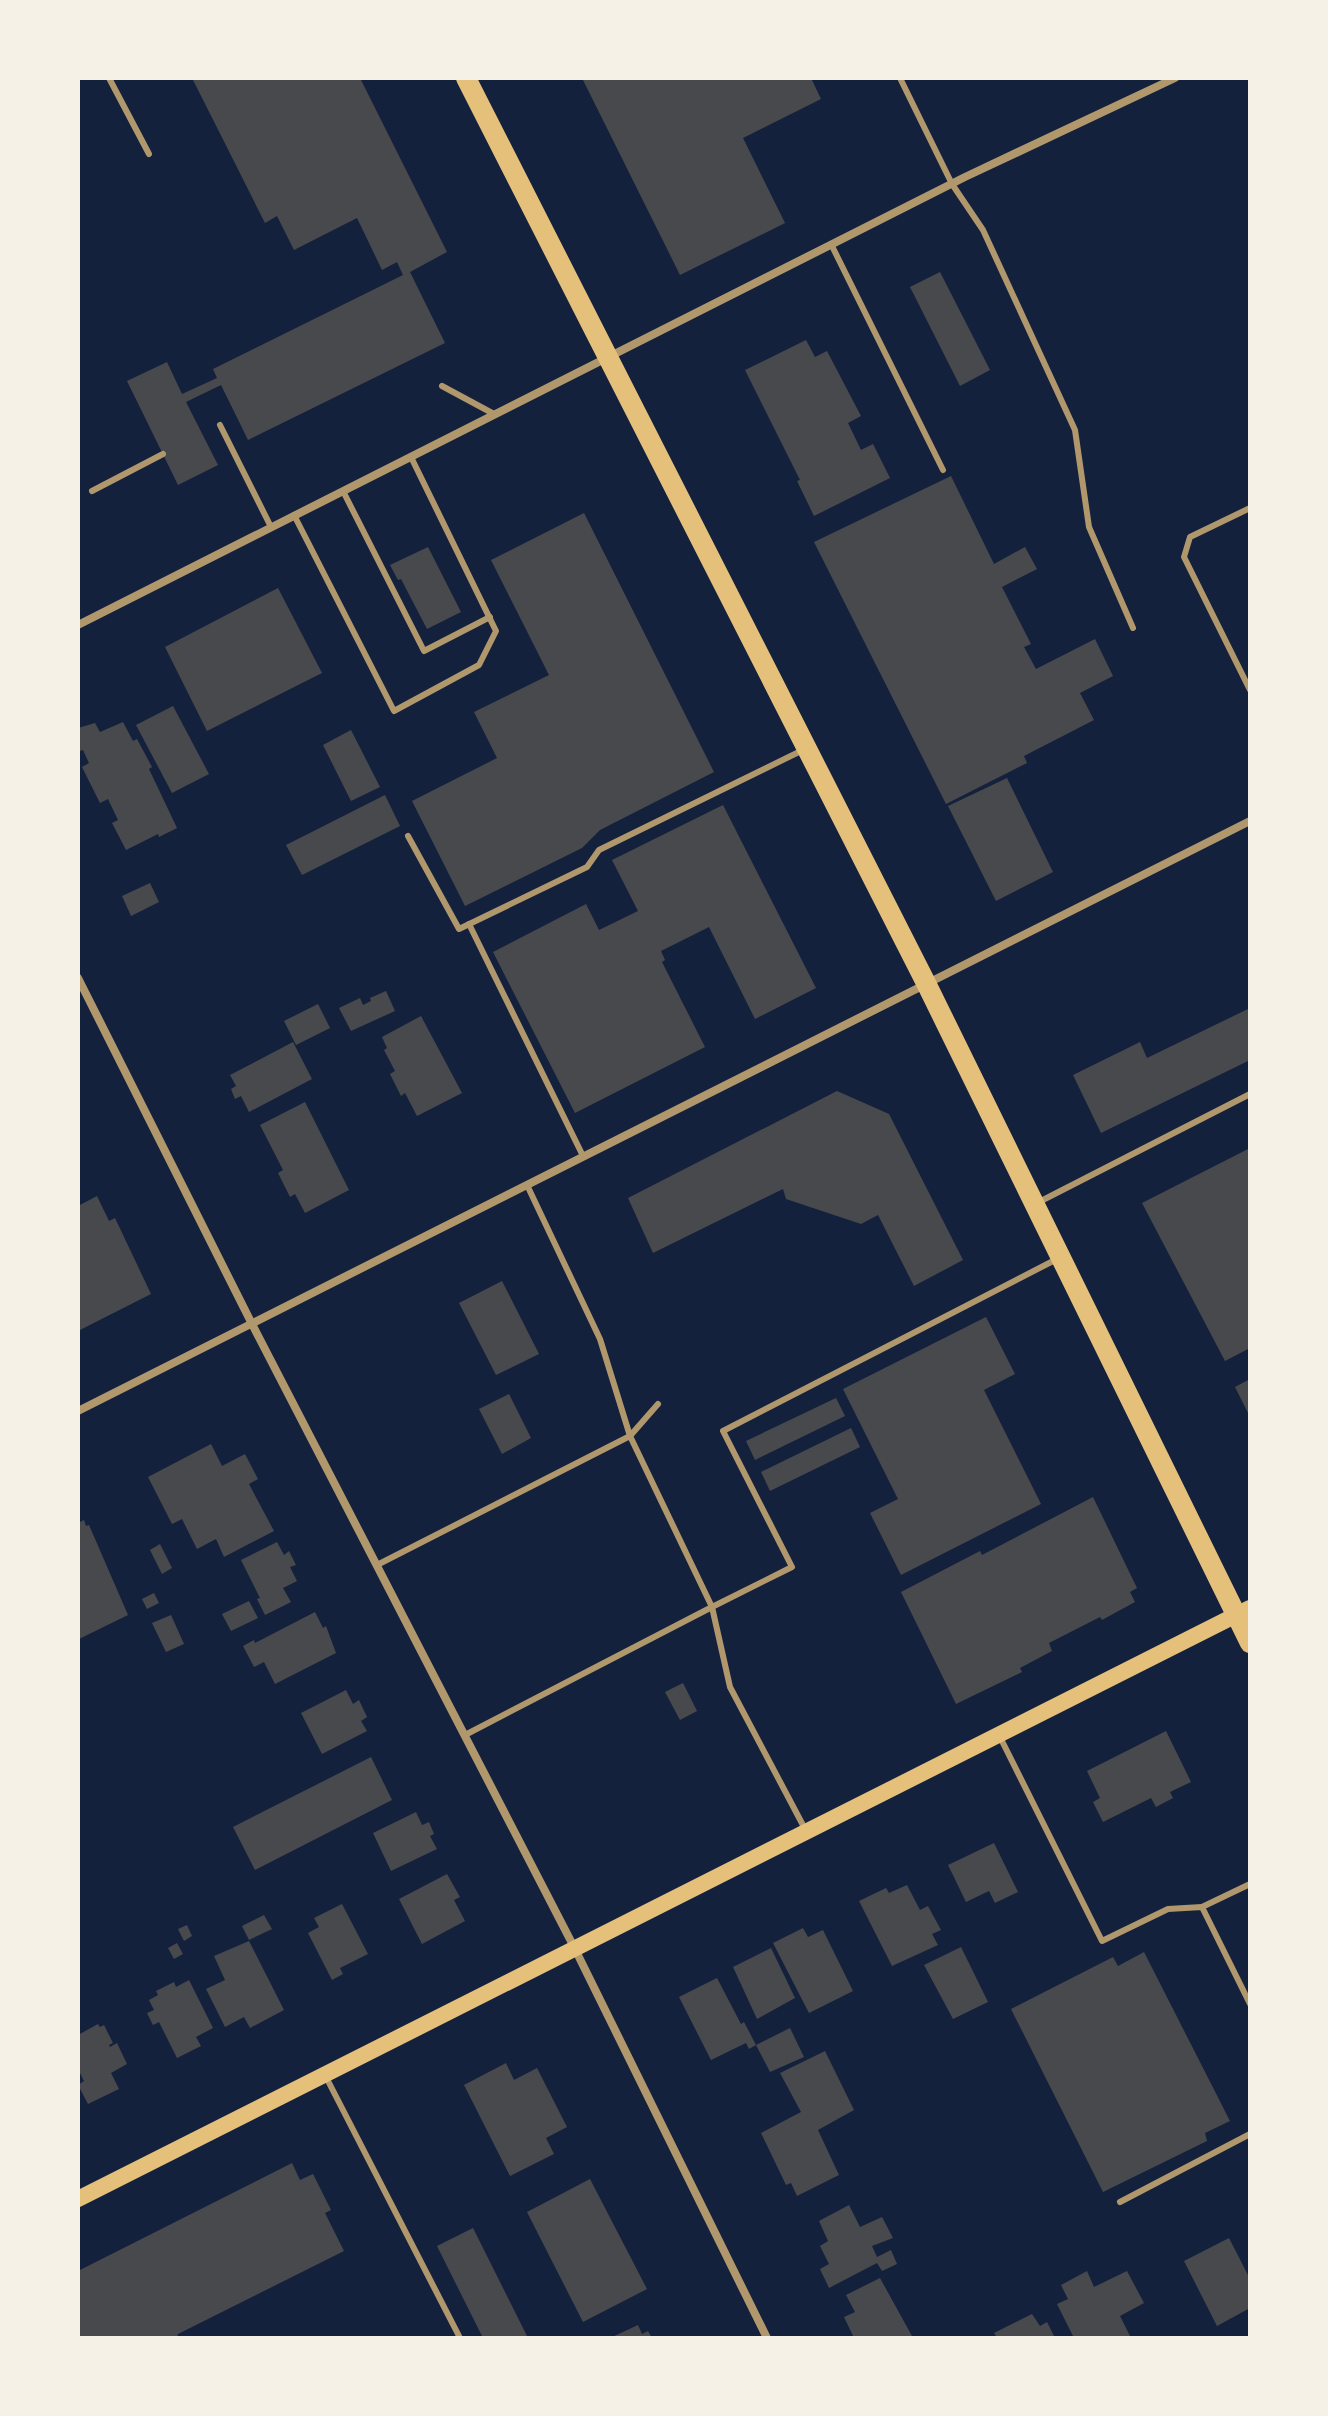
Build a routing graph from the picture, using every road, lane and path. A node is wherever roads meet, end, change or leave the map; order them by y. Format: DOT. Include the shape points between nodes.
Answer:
graph roads {
  1 [pos="109,78"];
  2 [pos="466,78"];
  3 [pos="900,78"];
  4 [pos="1175,78"];
  5 [pos="149,154"];
  6 [pos="952,184"];
  7 [pos="831,244"];
  8 [pos="609,356"];
  9 [pos="442,386"];
  10 [pos="494,414"];
  11 [pos="220,425"];
  12 [pos="163,454"];
  13 [pos="411,457"];
  14 [pos="943,470"];
  15 [pos="92,491"];
  16 [pos="343,491"];
  17 [pos="1250,508"];
  18 [pos="294,515"];
  19 [pos="271,527"];
  20 [pos="490,617"];
  21 [pos="78,625"];
  22 [pos="1133,628"];
  23 [pos="1250,690"];
  24 [pos="806,748"];
  25 [pos="1250,821"];
  26 [pos="408,836"];
  27 [pos="469,924"];
  28 [pos="78,978"];
  29 [pos="926,983"];
  30 [pos="1250,1094"];
  31 [pos="583,1156"];
  32 [pos="527,1185"];
  33 [pos="1034,1204"];
  34 [pos="1060,1258"];
  35 [pos="252,1324"];
  36 [pos="658,1404"];
  37 [pos="78,1411"];
  38 [pos="630,1436"];
  39 [pos="377,1565"];
  40 [pos="712,1607"];
  41 [pos="1243,1612"];
  42 [pos="1250,1643"];
  43 [pos="465,1735"];
  44 [pos="999,1735"];
  45 [pos="807,1832"];
  46 [pos="1250,1884"];
  47 [pos="1202,1907"];
  48 [pos="575,1949"];
  49 [pos="1250,2004"];
  50 [pos="325,2075"];
  51 [pos="1250,2134"];
  52 [pos="78,2199"];
  53 [pos="1120,2202"];
  54 [pos="460,2338"];
  55 [pos="767,2338"];
  1 -- 5 [label="lane"];
  2 -- 8 [label="main road"];
  3 -- 6 [label="lane"];
  4 -- 6 [label="street"];
  6 -- 7 [label="street"];
  6 -- 22 [label="lane" via="983,230 1075,430 1089,527"];
  7 -- 8 [label="street"];
  7 -- 14 [label="lane"];
  8 -- 10 [label="street"];
  8 -- 24 [label="main road"];
  9 -- 10 [label="lane"];
  10 -- 13 [label="street"];
  11 -- 19 [label="lane"];
  12 -- 15 [label="lane"];
  13 -- 16 [label="street"];
  13 -- 20 [label="lane"];
  16 -- 18 [label="street"];
  16 -- 20 [label="lane" via="424,651"];
  17 -- 23 [label="lane" via="1190,537 1184,557"];
  18 -- 19 [label="street"];
  18 -- 20 [label="lane" via="394,711 479,665 496,631"];
  19 -- 21 [label="street"];
  24 -- 27 [label="lane" via="599,850 587,867"];
  24 -- 29 [label="main road"];
  25 -- 29 [label="street"];
  26 -- 27 [label="lane" via="459,929"];
  27 -- 31 [label="lane"];
  28 -- 35 [label="street"];
  29 -- 31 [label="street"];
  29 -- 33 [label="main road"];
  30 -- 33 [label="lane"];
  31 -- 32 [label="street"];
  32 -- 35 [label="street"];
  32 -- 38 [label="lane" via="600,1339"];
  33 -- 34 [label="main road"];
  34 -- 40 [label="lane" via="723,1431 792,1567"];
  34 -- 41 [label="main road"];
  35 -- 37 [label="street"];
  35 -- 39 [label="street"];
  36 -- 38 [label="lane"];
  38 -- 39 [label="lane"];
  38 -- 40 [label="lane"];
  39 -- 43 [label="street"];
  40 -- 43 [label="lane"];
  40 -- 45 [label="lane" via="730,1687"];
  41 -- 42 [label="main road"];
  41 -- 44 [label="main road"];
  43 -- 48 [label="street"];
  44 -- 45 [label="main road"];
  44 -- 47 [label="lane" via="1102,1941 1168,1909"];
  45 -- 48 [label="main road"];
  46 -- 47 [label="lane"];
  47 -- 49 [label="lane"];
  48 -- 50 [label="main road"];
  48 -- 55 [label="street"];
  50 -- 52 [label="main road"];
  50 -- 54 [label="lane"];
  51 -- 53 [label="lane"];
}
